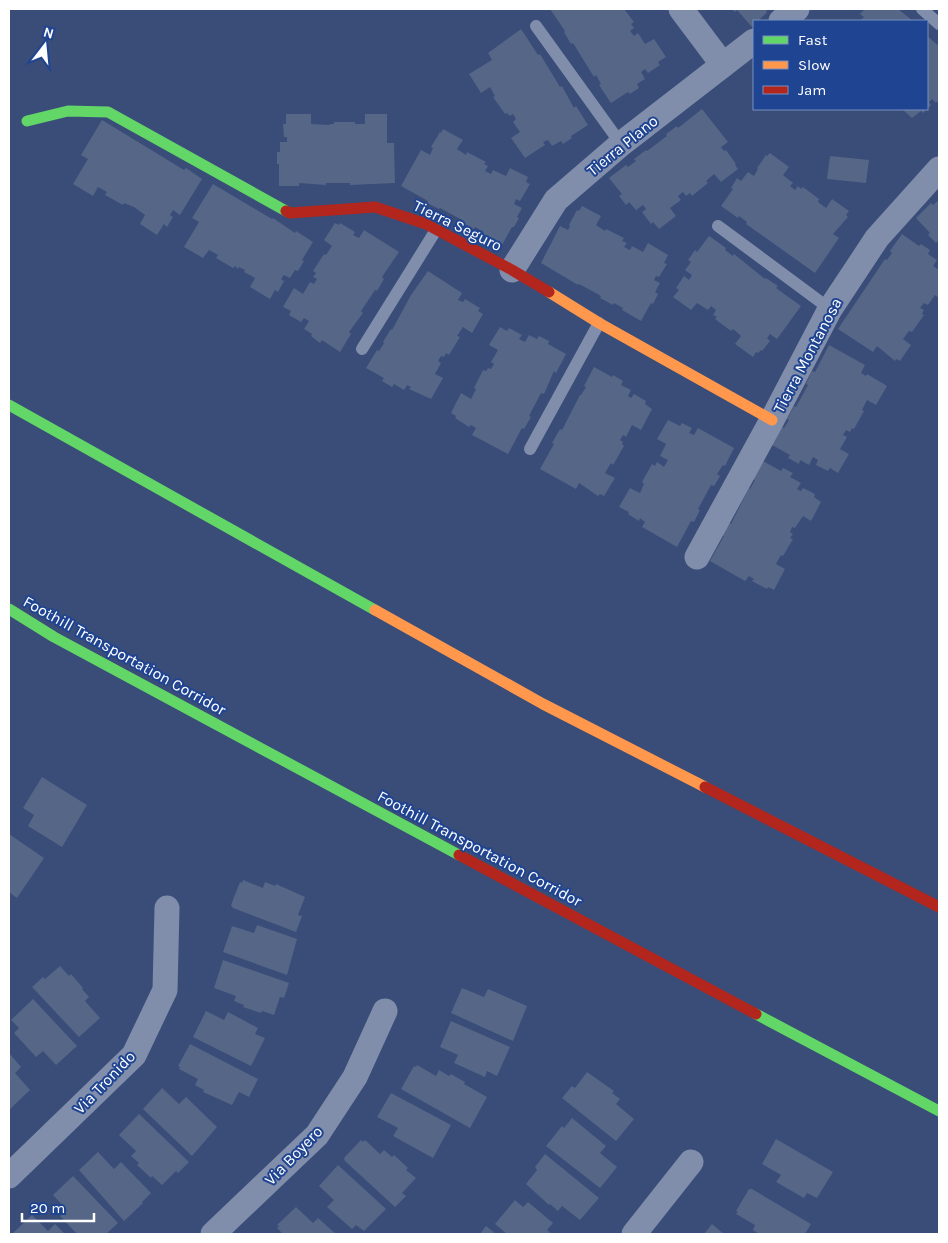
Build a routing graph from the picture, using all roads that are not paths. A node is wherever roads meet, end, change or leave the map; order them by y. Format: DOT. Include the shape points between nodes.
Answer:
graph roads {
  1 [pos="681,9"];
  2 [pos="797,9"];
  3 [pos="922,9"];
  4 [pos="782,20"];
  5 [pos="939,24"];
  6 [pos="536,26"];
  7 [pos="753,42"];
  8 [pos="723,65"];
  9 [pos="27,121"];
  10 [pos="621,144"];
  11 [pos="939,169"];
  12 [pos="718,226"];
  13 [pos="436,230"];
  14 [pos="512,270"];
  15 [pos="830,308"];
  16 [pos="599,323"];
  17 [pos="362,349"];
  18 [pos="9,405"];
  19 [pos="772,420"];
  20 [pos="530,449"];
  21 [pos="698,557"];
  22 [pos="9,609"];
  23 [pos="939,907"];
  24 [pos="167,908"];
  25 [pos="385,1010"];
  26 [pos="939,1111"];
  27 [pos="691,1162"];
  28 [pos="9,1176"];
  29 [pos="213,1234"];
  30 [pos="634,1234"];
  1 -- 8 [label="street"];
  2 -- 4 [label="street"];
  3 -- 5 [label="lane"];
  6 -- 10 [label="lane"];
  7 -- 8 [label="street, Tierra Plano"];
  8 -- 10 [label="street, Tierra Plano"];
  9 -- 13 [label="main road, Tierra Seguro" via="68,111 108,112 290,213 375,207"];
  10 -- 14 [label="street, Tierra Plano" via="556,200"];
  11 -- 15 [label="street, Tierra Montanosa" via="877,238"];
  12 -- 15 [label="lane"];
  13 -- 14 [label="main road, Tierra Seguro"];
  13 -- 17 [label="lane"];
  14 -- 16 [label="main road, Tierra Seguro"];
  15 -- 19 [label="street, Tierra Montanosa"];
  16 -- 19 [label="main road, Tierra Seguro"];
  16 -- 20 [label="lane"];
  18 -- 23 [label="main road" via="543,704"];
  19 -- 21 [label="street, Tierra Montanosa"];
  22 -- 26 [label="main road, Foothill Transportation Corridor" via="54,637 617,941"];
  24 -- 28 [label="street, Via Tronido" via="165,990 134,1055"];
  25 -- 29 [label="street, Via Boyero" via="355,1076 317,1135"];
  27 -- 30 [label="street"];
}
